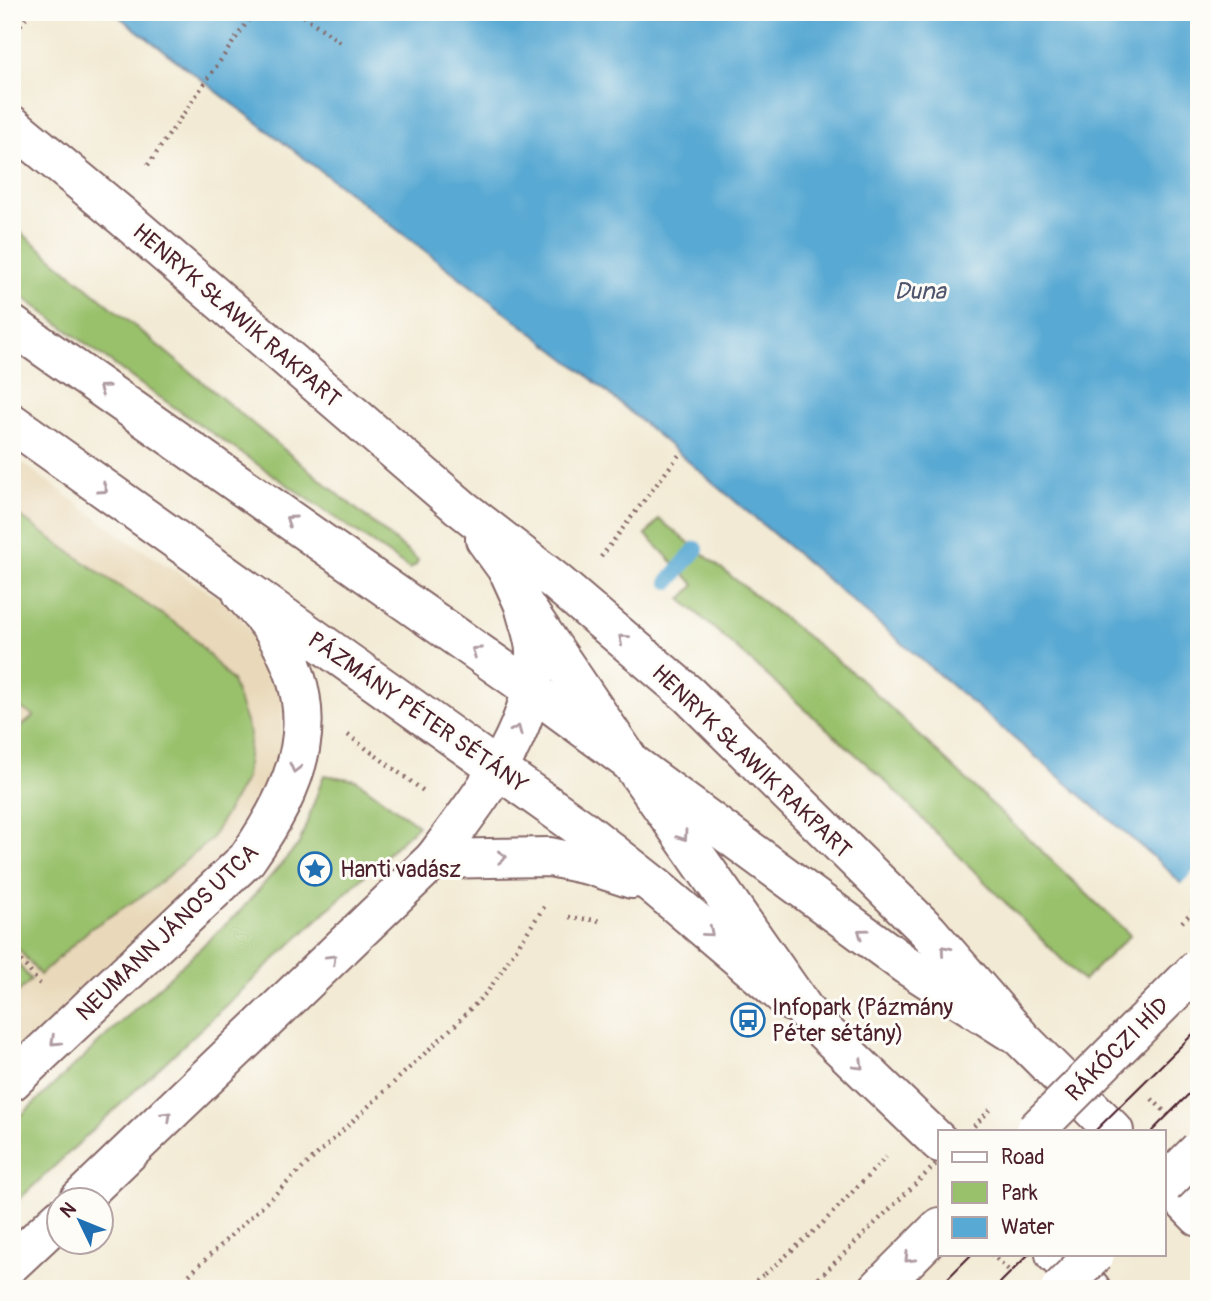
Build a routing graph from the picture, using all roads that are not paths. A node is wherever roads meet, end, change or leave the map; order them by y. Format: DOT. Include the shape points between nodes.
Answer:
graph roads {
  1 [pos="12,125"];
  2 [pos="12,325"];
  3 [pos="12,423"];
  4 [pos="460,507"];
  5 [pos="229,578"];
  6 [pos="524,605"];
  7 [pos="532,690"];
  8 [pos="629,760"];
  9 [pos="496,768"];
  10 [pos="434,859"];
  11 [pos="657,888"];
  12 [pos="1199,967"];
  13 [pos="810,1018"];
  14 [pos="1021,1038"];
  15 [pos="12,1081"];
  16 [pos="1036,1130"];
  17 [pos="1113,1130"];
  18 [pos="938,1141"];
  19 [pos="1199,1150"];
  20 [pos="1166,1181"];
  21 [pos="1166,1185"];
  22 [pos="93,1186"];
  23 [pos="1199,1217"];
  24 [pos="938,1229"];
  25 [pos="46,1231"];
  26 [pos="1057,1256"];
  27 [pos="1093,1256"];
  28 [pos="12,1263"];
  29 [pos="878,1289"];
  30 [pos="1060,1289"];
  31 [pos="1091,1289"];
  1 -- 4 [label="street, HENRYK SŁAWIK RAKPART"];
  7 -- 2 [label="street, PÁZMÁNY PÉTER SÉTÁNY, one-way"];
  3 -- 5 [label="street, PÁZMÁNY PÉTER SÉTÁNY, one-way"];
  4 -- 6 [label="street, HENRYK SŁAWIK RAKPART" via="509,572"];
  14 -- 4 [label="street, HENRYK SŁAWIK RAKPART, one-way" via="928,931 689,695"];
  5 -- 9 [label="street, PÁZMÁNY PÉTER SÉTÁNY"];
  5 -- 15 [label="street, NEUMANN JÁNOS UTCA, one-way" via="273,629 291,664 304,728 293,778 272,823 247,859"];
  6 -- 7 [label="street" via="535,650"];
  6 -- 8 [label="street, HENRYK SŁAWIK RAKPART"];
  7 -- 8 [label="street, PÁZMÁNY PÉTER SÉTÁNY"];
  9 -- 7 [label="street, one-way" via="517,734"];
  8 -- 13 [label="street, PÁZMÁNY PÉTER SÉTÁNY, one-way"];
  14 -- 8 [label="street, PÁZMÁNY PÉTER SÉTÁNY, one-way" via="906,965"];
  9 -- 10 [label="street"];
  9 -- 11 [label="street, PÁZMÁNY PÉTER SÉTÁNY"];
  10 -- 11 [label="street, one-way" via="550,857"];
  22 -- 10 [label="street, one-way"];
  11 -- 13 [label="street, PÁZMÁNY PÉTER SÉTÁNY, one-way"];
  12 -- 16 [label="street, RÁKÓCZI HÍD, bridge"];
  13 -- 18 [label="street, PÁZMÁNY PÉTER SÉTÁNY, one-way"];
  14 -- 17 [label="street, PÁZMÁNY PÉTER SÉTÁNY"];
  19 -- 20 [label="street, bridge"];
  21 -- 23 [label="street"];
  24 -- 29 [label="street, one-way"];
  25 -- 28 [label="street"];
  26 -- 31 [label="street"];
  27 -- 30 [label="street, bridge"];
}
